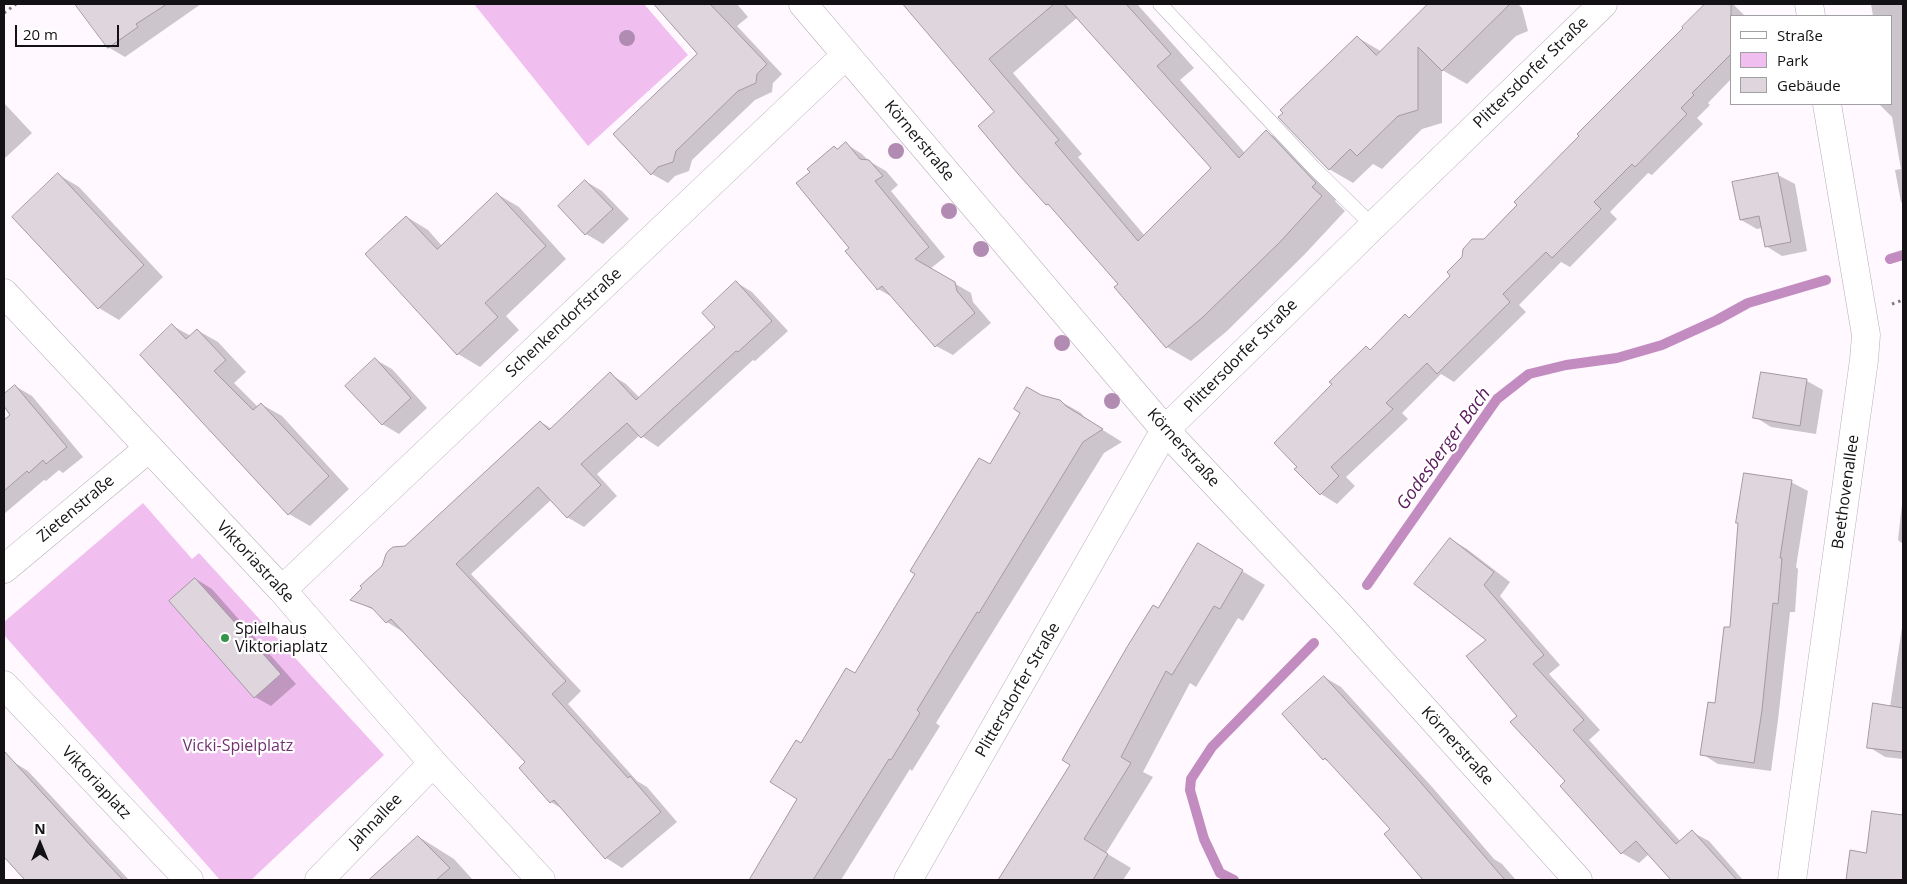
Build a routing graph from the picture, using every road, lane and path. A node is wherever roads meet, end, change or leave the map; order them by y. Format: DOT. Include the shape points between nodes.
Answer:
graph roads {
  1 [pos="16,4"];
  2 [pos="803,4"];
  3 [pos="1160,4"];
  4 [pos="1587,9"];
  5 [pos="4,13"];
  6 [pos="846,55"];
  7 [pos="1827,105"];
  8 [pos="1373,226"];
  9 [pos="4,293"];
  10 [pos="1165,430"];
  11 [pos="149,448"];
  12 [pos="4,570"];
  13 [pos="282,590"];
  14 [pos="4,685"];
  15 [pos="433,762"];
  16 [pos="189,880"];
  17 [pos="319,880"];
  18 [pos="541,880"];
  19 [pos="908,880"];
  20 [pos="1578,880"];
  21 [pos="1792,880"];
  1 -- 5 [label="path"];
  2 -- 6 [label="street, Körnerstraße"];
  3 -- 8 [label="lane"];
  4 -- 8 [label="street, Plittersdorfer Straße"];
  6 -- 10 [label="street, Körnerstraße"];
  6 -- 13 [label="street, Schenkendorfstraße"];
  7 -- 21 [label="street, Beethovenallee" via="1866,335"];
  8 -- 10 [label="street, Plittersdorfer Straße"];
  9 -- 11 [label="street, Viktoriastraße"];
  10 -- 19 [label="street, Plittersdorfer Straße"];
  10 -- 20 [label="street, Körnerstraße" via="1341,617"];
  11 -- 12 [label="street, Zietenstraße"];
  11 -- 13 [label="street, Viktoriastraße"];
  13 -- 15 [label="street, Viktoriastraße"];
  14 -- 16 [label="street, Viktoriaplatz"];
  15 -- 17 [label="street, Jahnallee"];
  15 -- 18 [label="street, Viktoriastraße"];
}
